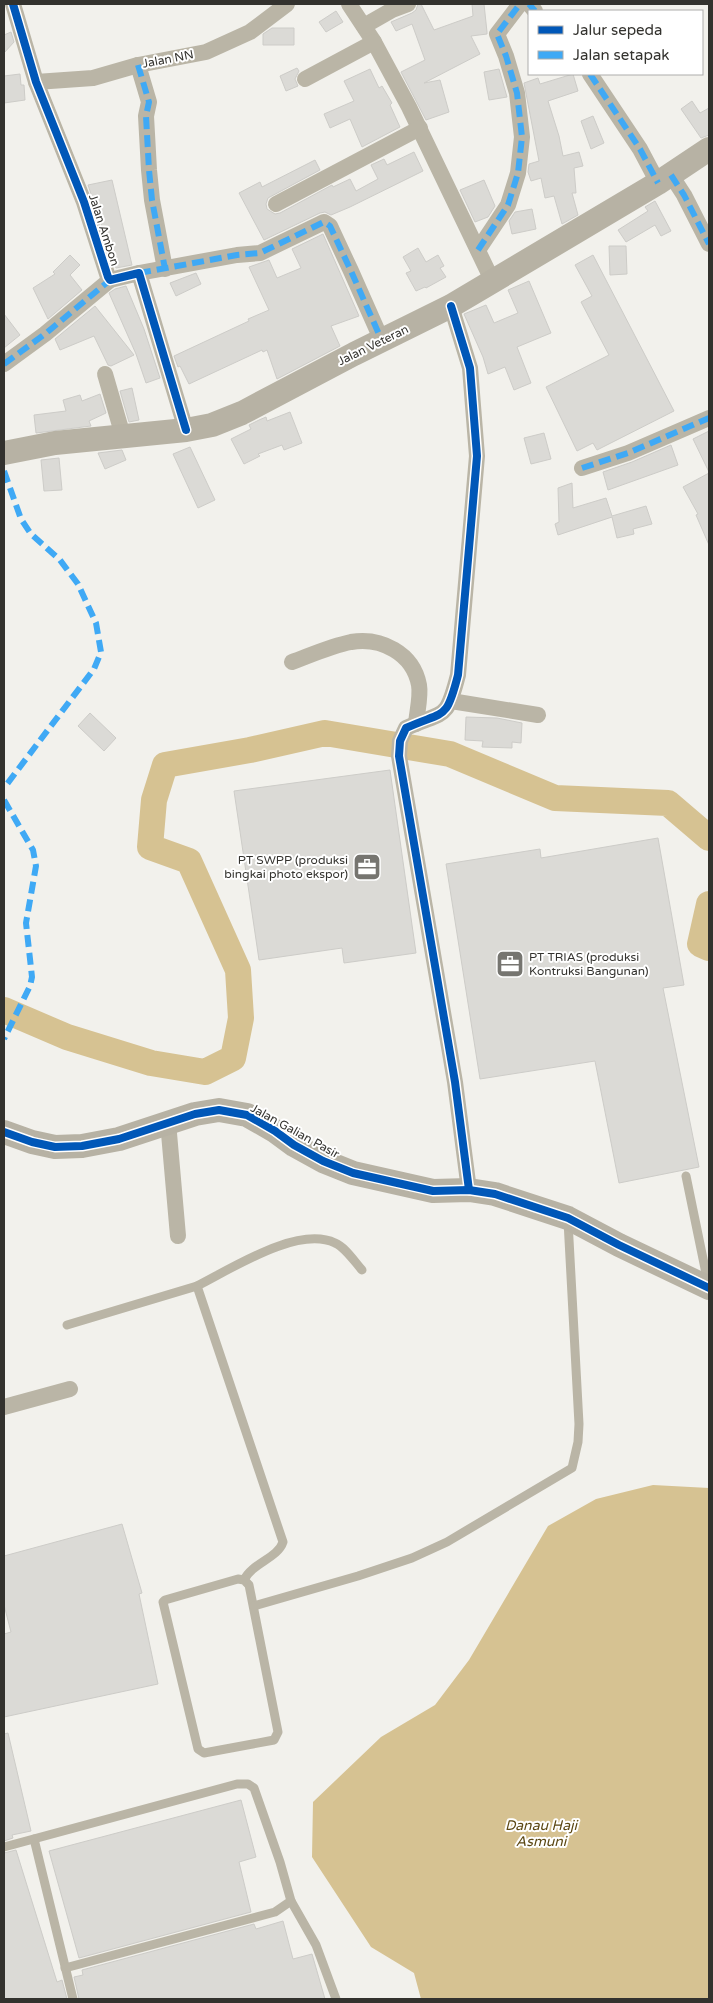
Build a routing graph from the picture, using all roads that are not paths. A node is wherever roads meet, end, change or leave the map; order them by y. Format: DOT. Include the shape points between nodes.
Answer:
graph roads {
  1 [pos="13,4"];
  2 [pos="288,4"];
  3 [pos="349,4"];
  4 [pos="408,4"];
  5 [pos="520,4"];
  6 [pos="364,26"];
  7 [pos="374,42"];
  8 [pos="138,65"];
  9 [pos="595,75"];
  10 [pos="304,79"];
  11 [pos="36,82"];
  12 [pos="420,128"];
  13 [pos="709,149"];
  14 [pos="664,179"];
  15 [pos="276,204"];
  16 [pos="709,244"];
  17 [pos="478,250"];
  18 [pos="164,268"];
  19 [pos="139,273"];
  20 [pos="110,280"];
  21 [pos="493,282"];
  22 [pos="451,306"];
  23 [pos="382,341"];
  24 [pos="4,364"];
  25 [pos="105,374"];
  26 [pos="709,418"];
  27 [pos="186,430"];
  28 [pos="123,436"];
  29 [pos="4,453"];
  30 [pos="582,468"];
  31 [pos="292,662"];
  32 [pos="451,701"];
  33 [pos="538,715"];
  34 [pos="416,724"];
  35 [pos="168,1122"];
  36 [pos="4,1132"];
  37 [pos="686,1176"];
  38 [pos="469,1190"];
  39 [pos="568,1218"];
  40 [pos="178,1236"];
  41 [pos="362,1270"];
  42 [pos="197,1286"];
  43 [pos="709,1288"];
  44 [pos="67,1325"];
  45 [pos="70,1389"];
  46 [pos="4,1407"];
  47 [pos="244,1580"];
  48 [pos="254,1606"];
  49 [pos="34,1839"];
  50 [pos="4,1847"];
  51 [pos="291,1901"];
  52 [pos="65,1968"];
  53 [pos="73,1999"];
  54 [pos="336,1999"];
  1 -- 11 [label="street, Jalan Ambon"];
  2 -- 8 [label="street, Jalan NN" via="250,32 206,52"];
  3 -- 6 [label="street"];
  4 -- 6 [label="street"];
  5 -- 17 [label="street" via="497,34 517,93 522,137 518,173 508,205"];
  6 -- 7 [label="street"];
  7 -- 10 [label="street"];
  7 -- 12 [label="street"];
  8 -- 11 [label="street, Jalan NN" via="92,78"];
  8 -- 18 [label="street" via="149,102 146,116 149,170"];
  9 -- 14 [label="street" via="640,149"];
  11 -- 20 [label="street, Jalan Ambon" via="84,202"];
  12 -- 15 [label="street"];
  12 -- 17 [label="street"];
  13 -- 14 [label="main road, Jalan Veteran"];
  14 -- 16 [label="street" via="684,195"];
  14 -- 21 [label="main road, Jalan Veteran"];
  17 -- 21 [label="street"];
  18 -- 19 [label="street, Jalan Ambon"];
  18 -- 23 [label="street, Jalan Ambon" via="260,253 326,222 352,271"];
  19 -- 20 [label="street, Jalan Ambon"];
  19 -- 27 [label="street"];
  20 -- 24 [label="street"];
  21 -- 22 [label="main road, Jalan Veteran"];
  22 -- 23 [label="main road, Jalan Veteran"];
  22 -- 32 [label="street" via="470,368 477,456 458,675"];
  23 -- 27 [label="main road, Jalan Veteran" via="242,413 212,425"];
  25 -- 28 [label="street"];
  26 -- 30 [label="street" via="628,453"];
  27 -- 28 [label="main road, Jalan Veteran"];
  28 -- 29 [label="main road, Jalan Veteran" via="55,443"];
  31 -- 34 [label="street" via="352,642 383,643 397,650 408,662 419,686"];
  32 -- 33 [label="street"];
  32 -- 34 [label="street" via="445,712 436,718"];
  34 -- 38 [label="street" via="406,728 400,749 455,1082"];
  35 -- 36 [label="main road, Jalan Galian Pasir" via="82,1146 55,1147"];
  35 -- 38 [label="main road, Jalan Galian Pasir" via="219,1110 247,1116 322,1161 353,1173 432,1191"];
  35 -- 40 [label="street"];
  37 -- 43 [label="lane"];
  38 -- 39 [label="main road, Jalan Galian Pasir" via="495,1194"];
  39 -- 43 [label="main road, Jalan Galian Pasir"];
  39 -- 48 [label="lane" via="579,1424 572,1468 446,1542 412,1558"];
  41 -- 42 [label="lane" via="338,1244 313,1238 274,1246"];
  42 -- 44 [label="lane"];
  42 -- 47 [label="lane" via="283,1542 279,1550 249,1572"];
  45 -- 46 [label="street"];
  47 -- 48 [label="lane" via="249,1585"];
  47 -- 48 [label="lane" via="238,1579 163,1602 201,1752 277,1737"];
  49 -- 50 [label="lane"];
  49 -- 51 [label="lane" via="237,1784 248,1784 254,1788"];
  49 -- 52 [label="lane"];
  51 -- 52 [label="lane" via="275,1912"];
  51 -- 54 [label="lane" via="316,1944"];
  52 -- 53 [label="lane"];
}
